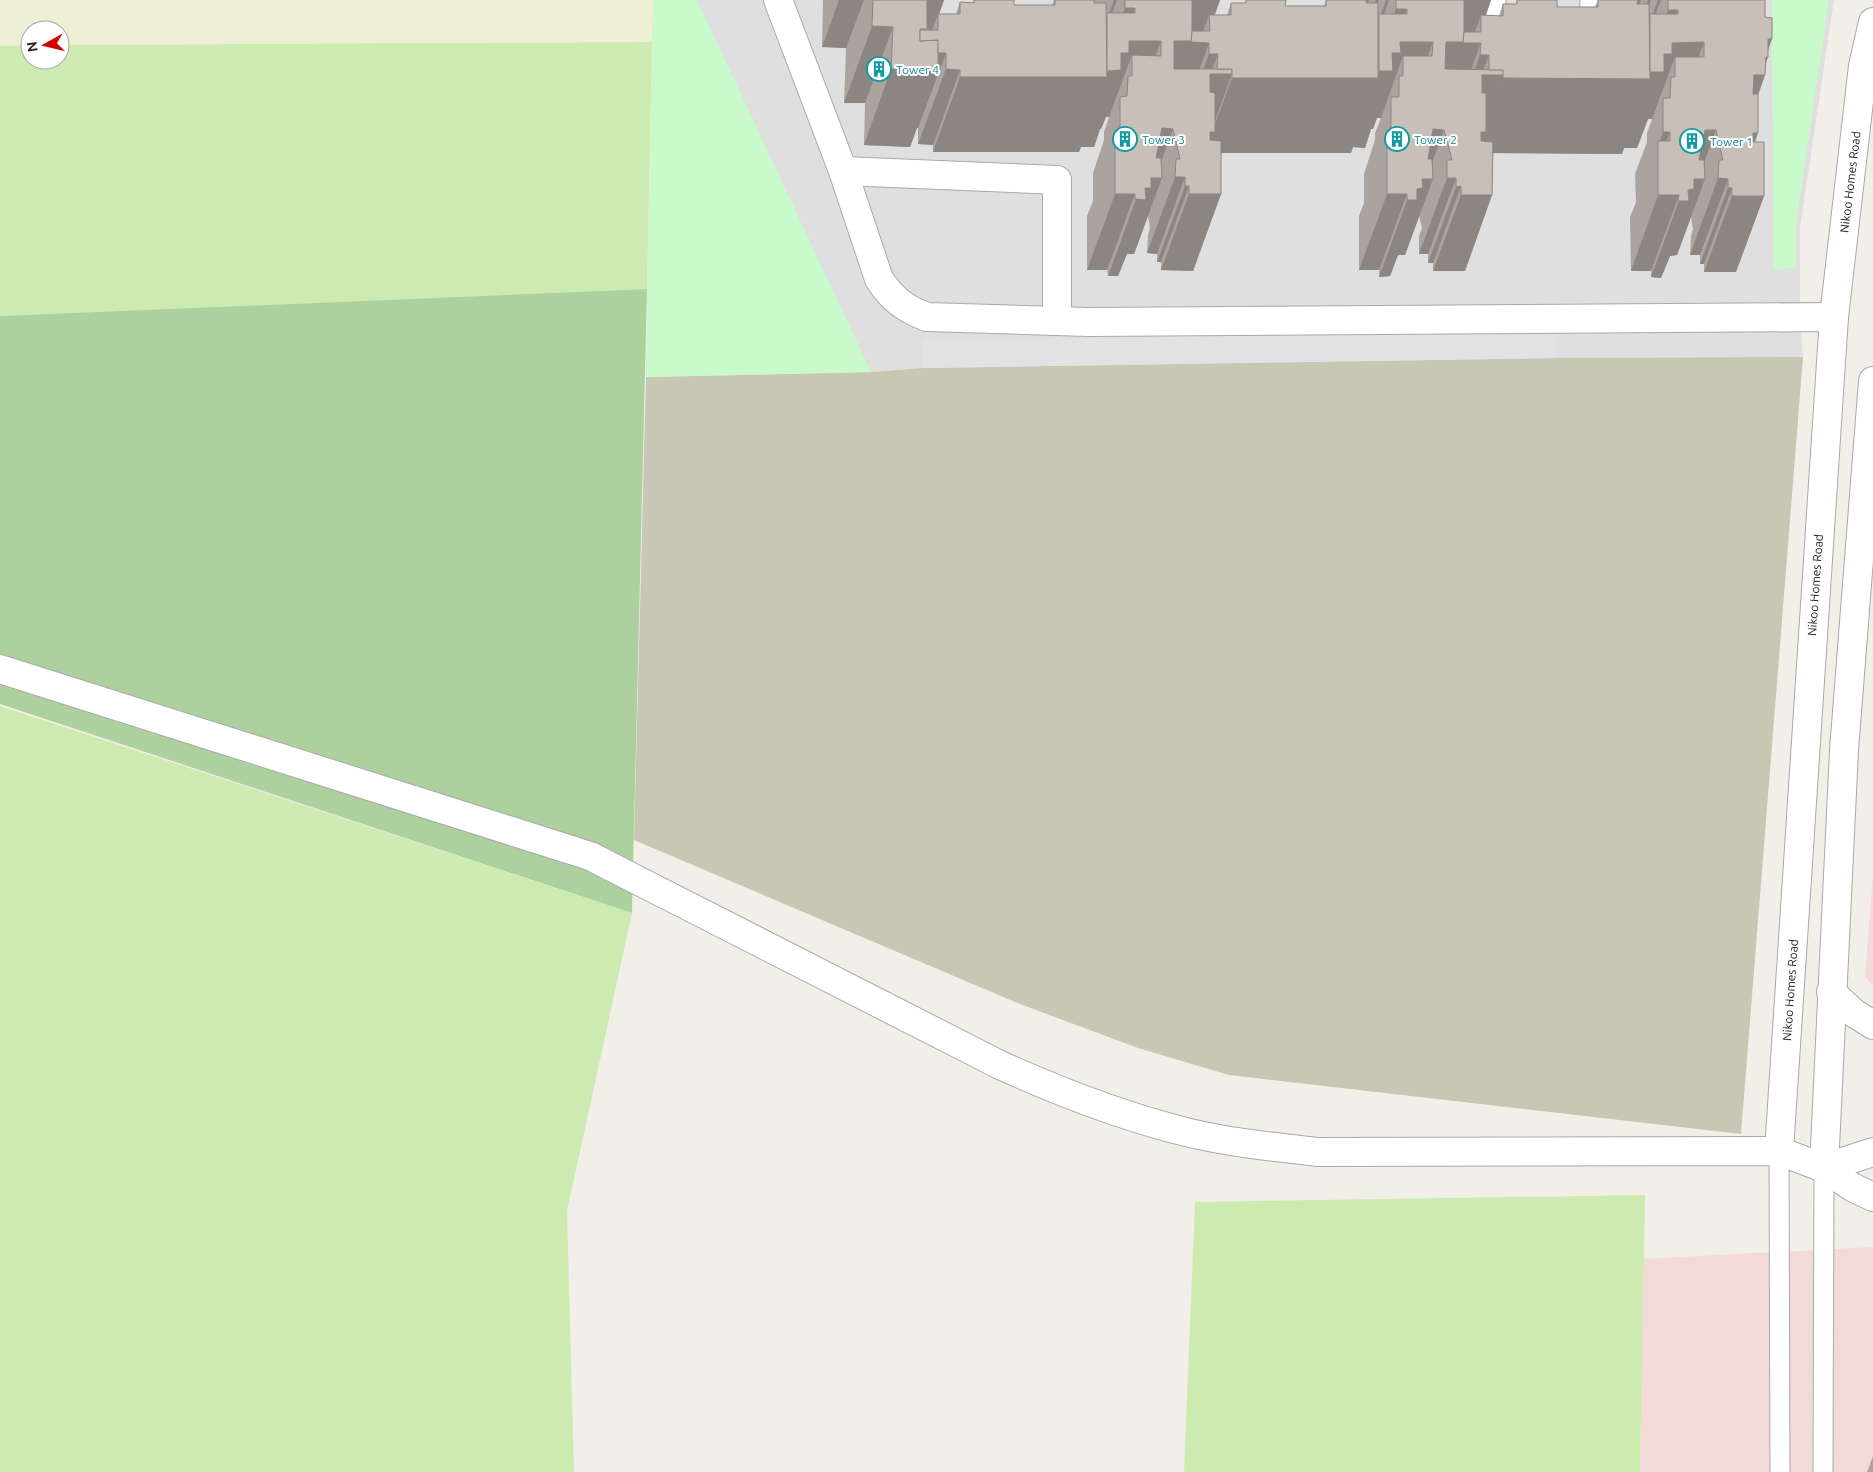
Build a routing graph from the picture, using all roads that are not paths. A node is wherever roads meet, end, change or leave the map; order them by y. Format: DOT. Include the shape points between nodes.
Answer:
graph roads {
  1 [pos="778,0"];
  2 [pos="1496,0"];
  3 [pos="1590,0"];
  4 [pos="1873,22"];
  5 [pos="1514,48"];
  6 [pos="1589,49"];
  7 [pos="843,171"];
  8 [pos="1834,317"];
  9 [pos="1057,321"];
  10 [pos="1873,381"];
  11 [pos="1818,543"];
  12 [pos="1860,549"];
  13 [pos="1865,584"];
  14 [pos="0,669"];
  15 [pos="1831,992"];
  16 [pos="1873,1025"];
  17 [pos="1779,1151"];
  18 [pos="1873,1152"];
  19 [pos="1824,1168"];
  20 [pos="1873,1197"];
  21 [pos="1780,1472"];
  22 [pos="1823,1472"];
  1 -- 7 [label="street"];
  2 -- 5 [label="lane" via="1495,48"];
  3 -- 6 [label="lane"];
  4 -- 8 [label="street, Nikoo Homes Road" via="1863,66"];
  7 -- 9 [label="street" via="879,279 899,304 927,318"];
  7 -- 9 [label="street" via="1056,180"];
  8 -- 9 [label="street"];
  8 -- 11 [label="street, Nikoo Homes Road"];
  10 -- 12 [label="street"];
  11 -- 12 [label="street"];
  11 -- 17 [label="street, Nikoo Homes Road"];
  12 -- 13 [label="street"];
  13 -- 15 [label="street" via="1844,750"];
  14 -- 17 [label="street" via="590,856 1000,1065 1063,1093 1128,1116 1191,1133 1318,1152"];
  15 -- 16 [label="street"];
  15 -- 19 [label="street"];
  17 -- 19 [label="street"];
  17 -- 21 [label="lane"];
  18 -- 19 [label="street"];
  19 -- 20 [label="street"];
  19 -- 22 [label="lane"];
}
